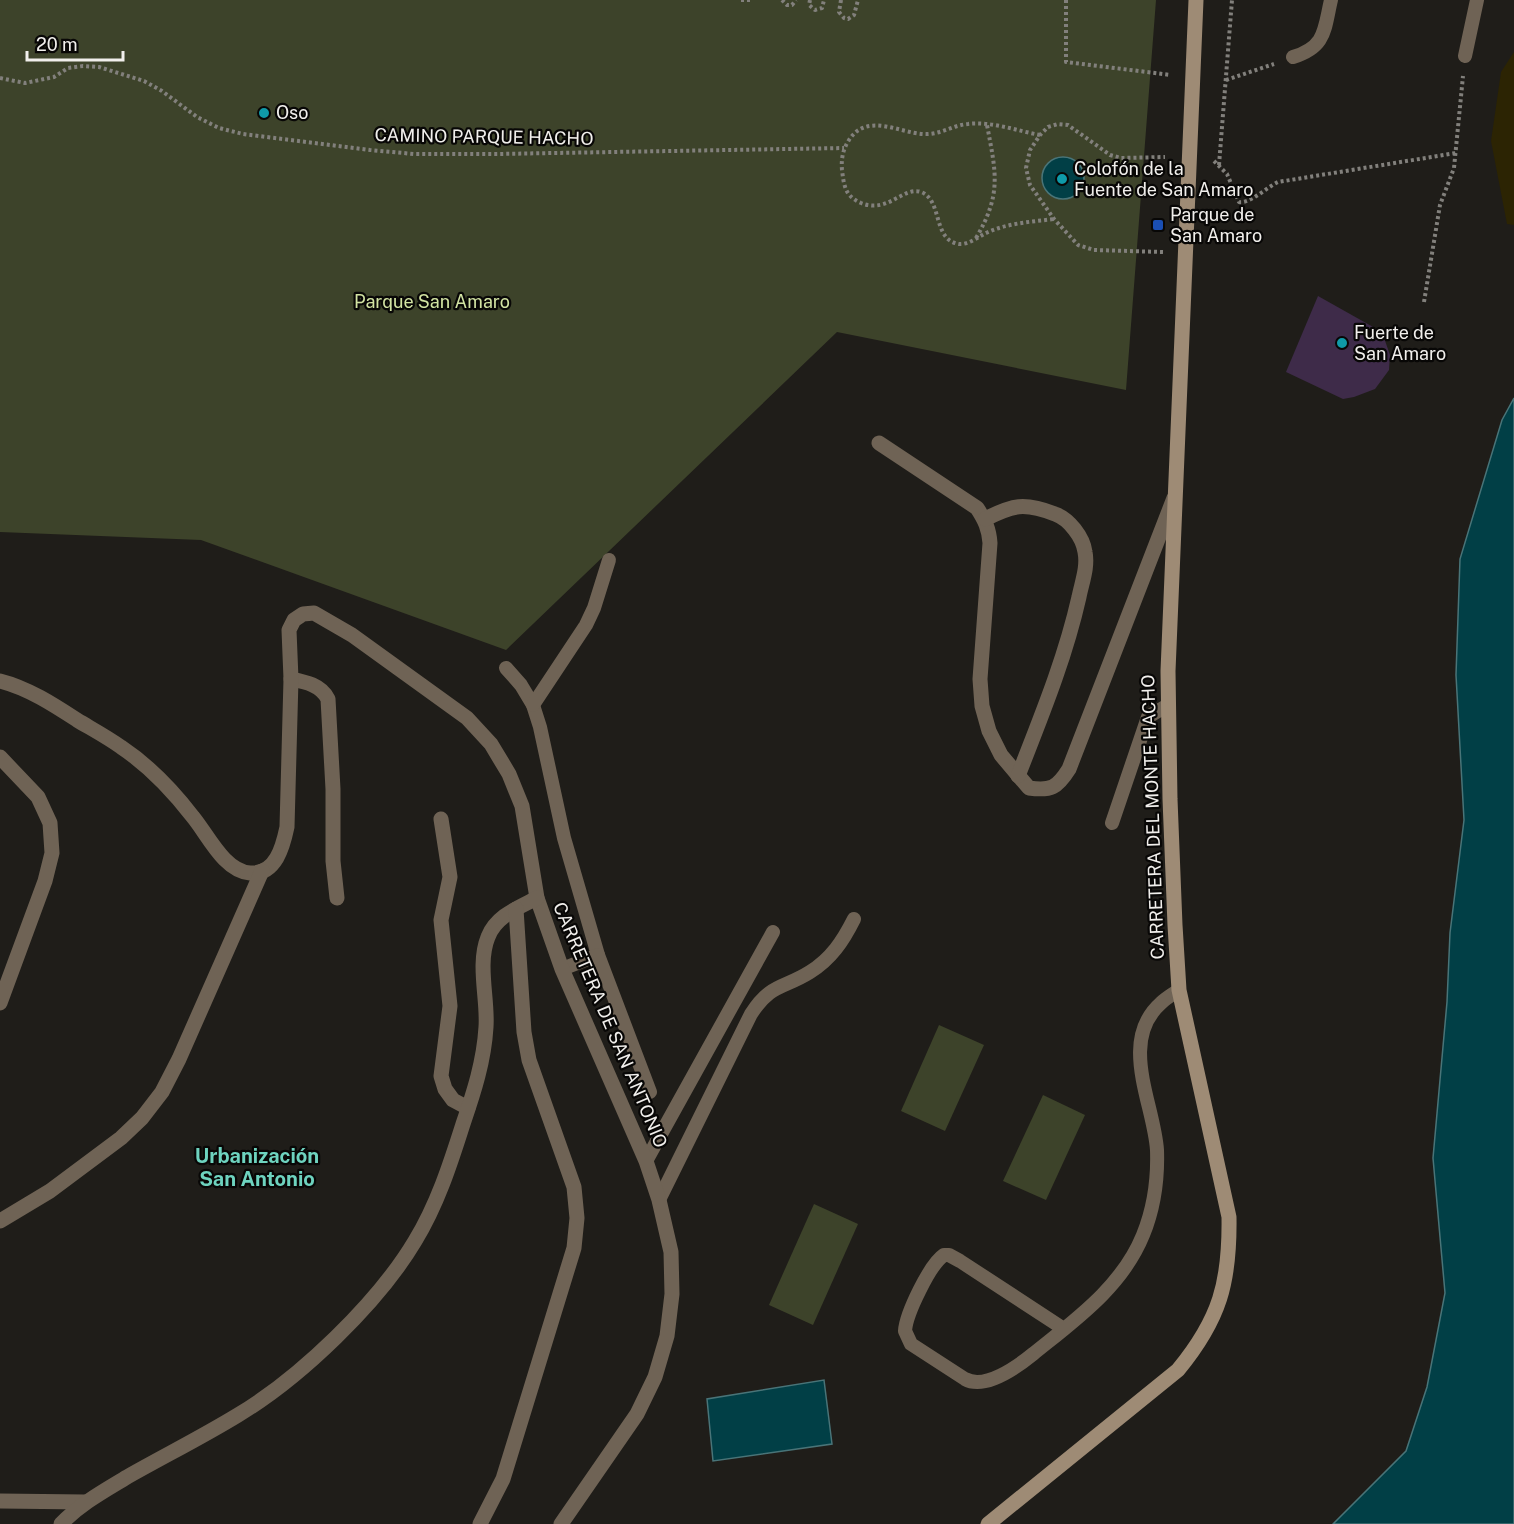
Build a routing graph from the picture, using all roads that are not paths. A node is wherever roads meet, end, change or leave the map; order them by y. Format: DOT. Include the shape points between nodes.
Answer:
graph roads {
  1 [pos="1196,0"];
  2 [pos="1331,0"];
  3 [pos="1477,0"];
  4 [pos="1465,56"];
  5 [pos="1293,57"];
  6 [pos="879,443"];
  7 [pos="1176,492"];
  8 [pos="985,519"];
  9 [pos="609,560"];
  10 [pos="506,668"];
  11 [pos="291,679"];
  12 [pos="0,681"];
  13 [pos="533,705"];
  14 [pos="1168,705"];
  15 [pos="0,757"];
  16 [pos="1018,776"];
  17 [pos="441,819"];
  18 [pos="1112,823"];
  19 [pos="262,871"];
  20 [pos="337,898"];
  21 [pos="537,898"];
  22 [pos="516,909"];
  23 [pos="854,919"];
  24 [pos="773,932"];
  25 [pos="598,955"];
  26 [pos="562,969"];
  27 [pos="1179,990"];
  28 [pos="0,1002"];
  29 [pos="650,1092"];
  30 [pos="468,1108"];
  31 [pos="646,1161"];
  32 [pos="659,1200"];
  33 [pos="0,1221"];
  34 [pos="1064,1329"];
  35 [pos="0,1501"];
  36 [pos="86,1502"];
  37 [pos="61,1524"];
  38 [pos="480,1524"];
  39 [pos="561,1524"];
  40 [pos="988,1524"];
  1 -- 7 [label="main road, CARRETERA DEL MONTE HACHO"];
  2 -- 5 [label="lane" via="1321,39 1310,52"];
  3 -- 4 [label="lane"];
  6 -- 8 [label="street" via="977,508"];
  7 -- 14 [label="main road, CARRETERA DEL MONTE HACHO"];
  7 -- 16 [label="street" via="1069,769 1060,783 1046,790 1029,788"];
  8 -- 16 [label="street" via="990,543 980,679 982,706 1001,755"];
  8 -- 16 [label="street" via="1008,507 1035,506 1060,516 1078,534 1085,550 1086,567 1064,655"];
  9 -- 13 [label="lane" via="586,625"];
  10 -- 13 [label="lane"];
  11 -- 19 [label="street, CARRETERA DE SAN ANTONIO" via="287,827 276,860"];
  11 -- 20 [label="street" via="316,686 328,699"];
  11 -- 21 [label="street, CARRETERA DE SAN ANTONIO" via="289,630 294,620 314,613 352,634 467,718 491,744 522,806"];
  12 -- 19 [label="street" via="50,703 121,747 159,778 230,864 251,873"];
  13 -- 25 [label="lane" via="564,838"];
  14 -- 18 [label="lane" via="1149,717"];
  14 -- 27 [label="main road, CARRETERA DEL MONTE HACHO"];
  15 -- 28 [label="street" via="38,796 50,823 52,853"];
  17 -- 30 [label="street" via="450,877 441,920 450,1006 441,1076 453,1100"];
  19 -- 33 [label="street, CARRETERA DE SAN ANTONIO" via="162,1092 122,1138 50,1191"];
  21 -- 22 [label="street"];
  21 -- 26 [label="street, CARRETERA DE SAN ANTONIO"];
  22 -- 30 [label="street" via="495,924 485,948 486,1026 483,1054"];
  22 -- 38 [label="street" via="521,1003 529,1060 574,1187 577,1218 574,1248 514,1446 503,1479"];
  23 -- 32 [label="lane" via="828,958 760,1000"];
  24 -- 31 [label="lane"];
  25 -- 26 [label="lane"];
  25 -- 29 [label="lane"];
  26 -- 31 [label="street, CARRETERA DE SAN ANTONIO"];
  27 -- 34 [label="lane" via="1159,1004 1145,1024 1139,1047 1157,1149 1152,1207 1143,1236 1129,1262 1095,1303"];
  27 -- 40 [label="main road, CARRETERA DEL MONTE HACHO" via="1229,1217 1230,1252 1225,1286 1195,1349 1178,1370"];
  30 -- 36 [label="street" via="433,1208 393,1275 368,1305 292,1377 240,1414"];
  31 -- 32 [label="street, CARRETERA DE SAN ANTONIO"];
  32 -- 39 [label="street, CARRETERA DE SAN ANTONIO" via="671,1252 672,1294 667,1336 655,1377 637,1414"];
  34 -- 34 [label="lane" via="1019,1366 983,1383 964,1379 911,1344 904,1332 933,1265 944,1255 960,1261"];
  35 -- 36 [label="street"];
  36 -- 37 [label="street"];
}
